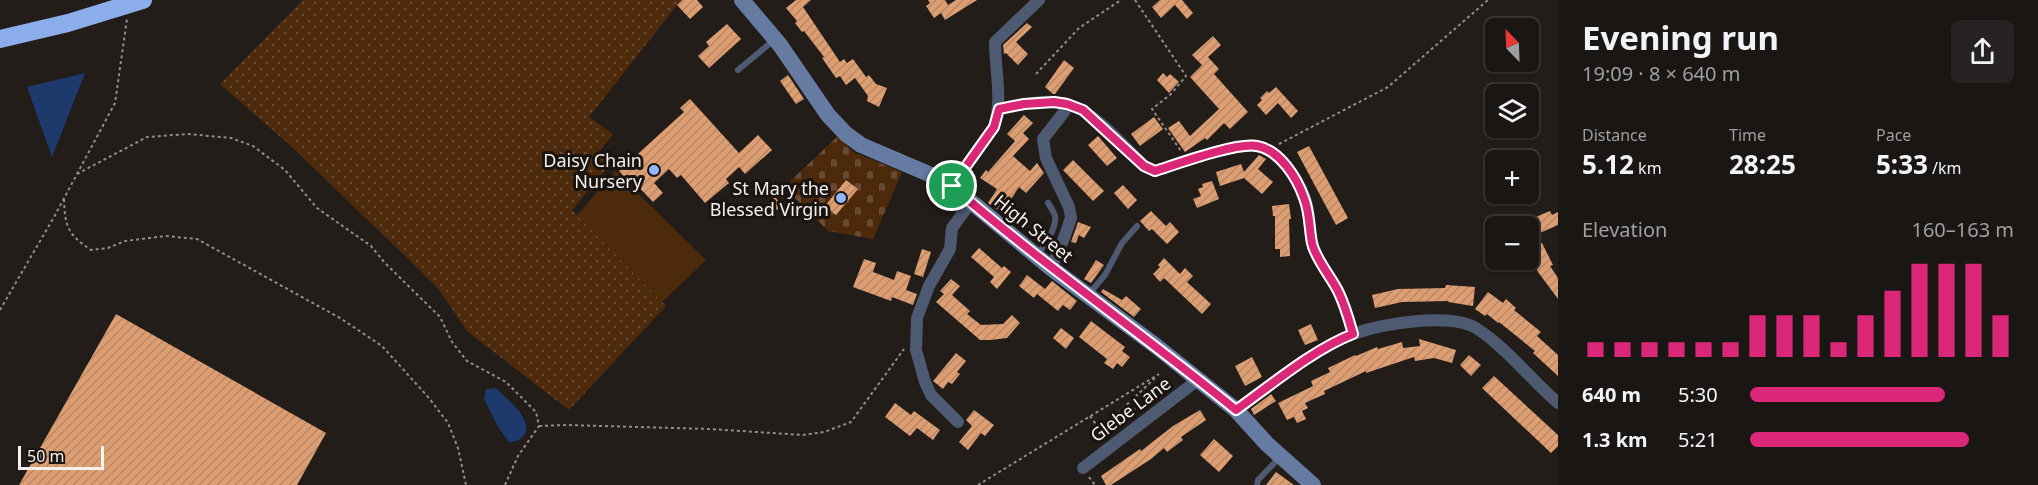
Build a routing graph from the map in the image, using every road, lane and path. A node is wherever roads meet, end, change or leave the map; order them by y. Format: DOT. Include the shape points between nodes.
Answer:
graph roads {
  1 [pos="742,0"];
  2 [pos="1039,0"];
  3 [pos="1121,0"];
  4 [pos="1135,0"];
  5 [pos="1488,0"];
  6 [pos="136,3"];
  7 [pos="0,39"];
  8 [pos="775,39"];
  9 [pos="738,70"];
  10 [pos="1036,74"];
  11 [pos="1067,104"];
  12 [pos="999,109"];
  13 [pos="1268,150"];
  14 [pos="1188,161"];
  15 [pos="77,174"];
  16 [pos="952,186"];
  17 [pos="64,199"];
  18 [pos="971,202"];
  19 [pos="1048,203"];
  20 [pos="1137,226"];
  21 [pos="1037,256"];
  22 [pos="1051,268"];
  23 [pos="1088,295"];
  24 [pos="0,310"];
  25 [pos="917,332"];
  26 [pos="1353,334"];
  27 [pos="1193,375"];
  28 [pos="1161,393"];
  29 [pos="1558,403"];
  30 [pos="1236,410"];
  31 [pos="1090,416"];
  32 [pos="958,422"];
  33 [pos="539,426"];
  34 [pos="1100,430"];
  35 [pos="1281,456"];
  36 [pos="1083,468"];
  37 [pos="466,485"];
  38 [pos="506,485"];
  39 [pos="978,485"];
  40 [pos="1257,485"];
  41 [pos="1313,485"];
  1 -- 8 [label="street, High Street"];
  2 -- 12 [label="street" via="995,42"];
  3 -- 10 [label="path" via="1079,28"];
  4 -- 14 [label="path" via="1186,76 1152,109"];
  5 -- 13 [label="path" via="1389,87"];
  6 -- 7 [label="highway"];
  6 -- 15 [label="path" via="115,103"];
  8 -- 9 [label="lane"];
  8 -- 16 [label="street, High Street" via="828,115 846,134 861,145"];
  11 -- 12 [label="street" via="1024,104"];
  11 -- 14 [label="street" via="1083,110 1144,166 1155,171"];
  11 -- 22 [label="street" via="1045,134 1046,158 1070,207 1071,218"];
  12 -- 16 [label="street" via="994,127"];
  13 -- 14 [label="street" via="1242,147"];
  13 -- 26 [label="street" via="1297,182 1309,214 1312,245 1346,308"];
  15 -- 17 [label="path"];
  15 -- 33 [label="path" via="147,138 188,134 231,138 253,146 285,170 316,208 371,246 440,317 467,361 506,382 536,412"];
  16 -- 18 [label="street, High Street"];
  17 -- 24 [label="path"];
  17 -- 37 [label="path" via="64,223 91,250 166,236 197,239 340,318 382,346 448,423"];
  18 -- 21 [label="street, High Street"];
  18 -- 25 [label="street" via="952,228 950,249 925,296 917,318"];
  19 -- 21 [label="lane" via="1054,225"];
  20 -- 23 [label="lane"];
  21 -- 22 [label="street, High Street"];
  22 -- 23 [label="street, High Street"];
  23 -- 27 [label="street, High Street"];
  25 -- 32 [label="street" via="916,350 925,382"];
  25 -- 33 [label="path" via="851,422 824,432 803,435"];
  26 -- 29 [label="street" via="1399,322 1436,320 1474,327"];
  26 -- 30 [label="street" via="1287,373"];
  27 -- 30 [label="street, High Street"];
  27 -- 36 [label="street, Glebe Lane"];
  28 -- 34 [label="path"];
  30 -- 35 [label="street, High Street"];
  31 -- 34 [label="path"];
  31 -- 34 [label="path" via="1159,374"];
  31 -- 39 [label="path"];
  33 -- 38 [label="path" via="518,456"];
  35 -- 40 [label="lane"];
  35 -- 41 [label="street, High Street"];
}
